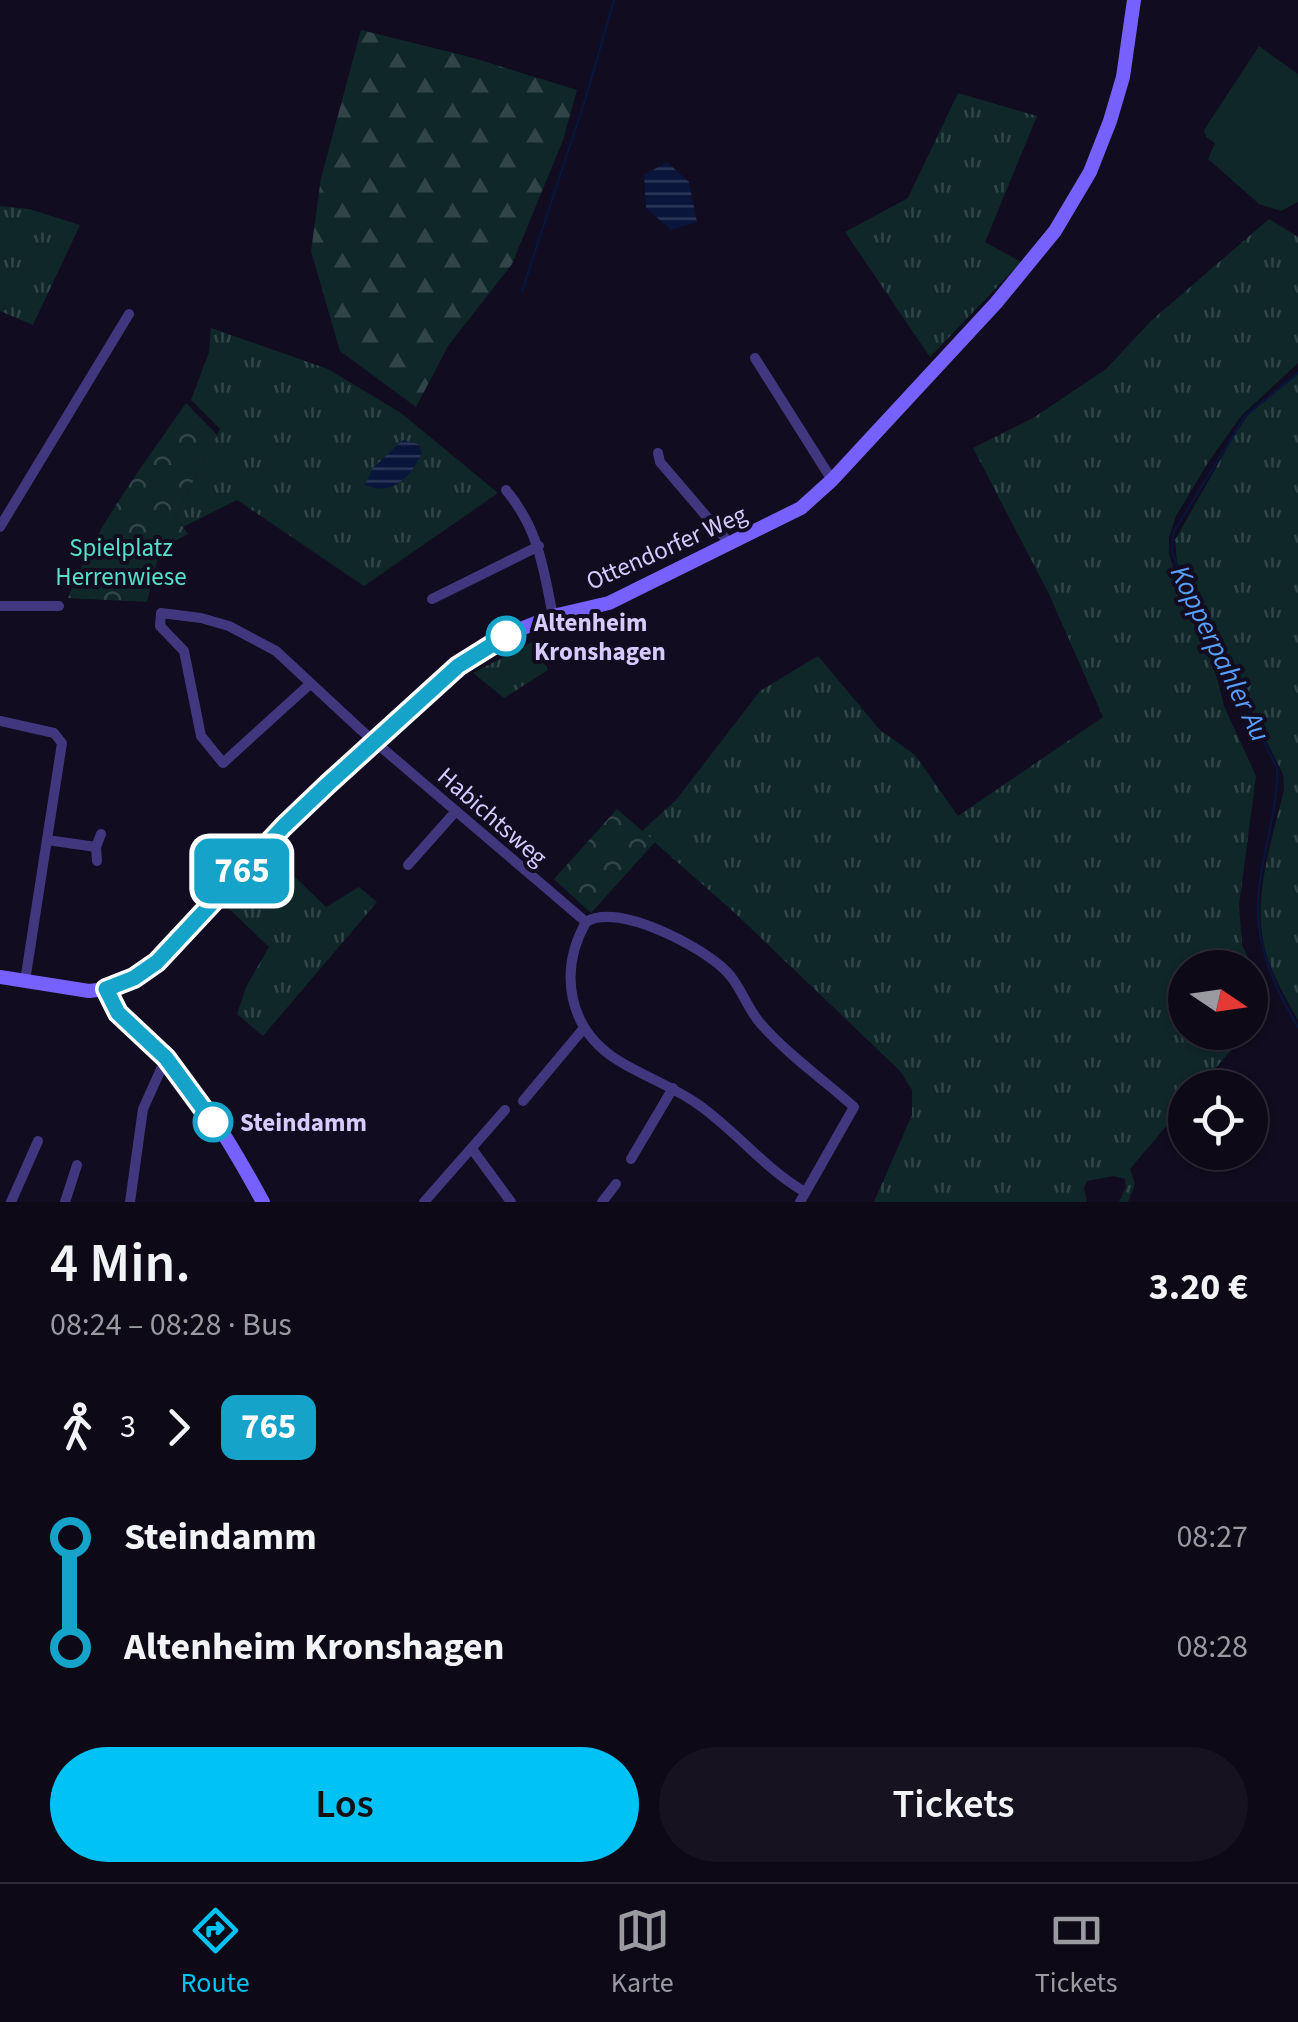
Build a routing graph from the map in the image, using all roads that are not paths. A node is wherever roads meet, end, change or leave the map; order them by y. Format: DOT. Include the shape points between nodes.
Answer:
graph roads {
  1 [pos="1134,0"];
  2 [pos="129,314"];
  3 [pos="755,358"];
  4 [pos="658,453"];
  5 [pos="832,480"];
  6 [pos="506,490"];
  7 [pos="0,527"];
  8 [pos="730,544"];
  9 [pos="539,546"];
  10 [pos="432,599"];
  11 [pos="0,606"];
  12 [pos="60,606"];
  13 [pos="553,616"];
  14 [pos="310,684"];
  15 [pos="0,721"];
  16 [pos="374,740"];
  17 [pos="456,810"];
  18 [pos="101,834"];
  19 [pos="47,840"];
  20 [pos="96,847"];
  21 [pos="97,861"];
  22 [pos="408,864"];
  23 [pos="586,922"];
  24 [pos="0,978"];
  25 [pos="25,981"];
  26 [pos="106,989"];
  27 [pos="584,1028"];
  28 [pos="166,1058"];
  29 [pos="673,1088"];
  30 [pos="523,1101"];
  31 [pos="505,1110"];
  32 [pos="38,1142"];
  33 [pos="472,1148"];
  34 [pos="631,1159"];
  35 [pos="76,1165"];
  36 [pos="616,1184"];
  37 [pos="803,1197"];
  38 [pos="10,1202"];
  39 [pos="65,1202"];
  40 [pos="130,1202"];
  41 [pos="263,1202"];
  42 [pos="424,1202"];
  43 [pos="510,1202"];
  44 [pos="602,1202"];
  1 -- 5 [label="main road, Ottendorfer Weg" via="1116,101 1068,211 996,303"];
  2 -- 7 [label="street"];
  3 -- 5 [label="street"];
  4 -- 8 [label="street"];
  5 -- 8 [label="main road, Ottendorfer Weg" via="801,508"];
  6 -- 9 [label="street" via="525,512"];
  8 -- 13 [label="main road, Ottendorfer Weg" via="608,603"];
  9 -- 10 [label="street"];
  9 -- 13 [label="street"];
  11 -- 12 [label="street"];
  13 -- 16 [label="main road, Ottendorfer Weg" via="458,666"];
  14 -- 14 [label="street, Habichtsweg" via="251,636 201,618 161,613 160,626 184,650 201,736 223,763"];
  14 -- 16 [label="street, Habichtsweg"];
  15 -- 19 [label="street" via="60,737"];
  16 -- 17 [label="street, Habichtsweg"];
  16 -- 26 [label="main road, Ottendorfer Weg" via="157,962"];
  17 -- 22 [label="street"];
  17 -- 23 [label="street, Habichtsweg"];
  18 -- 20 [label="street"];
  19 -- 20 [label="street"];
  19 -- 25 [label="street"];
  20 -- 21 [label="street"];
  23 -- 27 [label="street" via="569,975"];
  23 -- 37 [label="street" via="595,917 639,923 698,948 728,973 760,1024 854,1107"];
  24 -- 25 [label="main road"];
  25 -- 26 [label="main road"];
  26 -- 28 [label="main road" via="118,1013"];
  27 -- 29 [label="street" via="616,1060"];
  27 -- 30 [label="street"];
  28 -- 40 [label="street" via="143,1109"];
  28 -- 41 [label="main road"];
  29 -- 34 [label="street"];
  29 -- 37 [label="street"];
  31 -- 33 [label="street"];
  32 -- 38 [label="street"];
  33 -- 42 [label="street"];
  33 -- 43 [label="street"];
  35 -- 39 [label="street"];
  36 -- 44 [label="street"];
}
